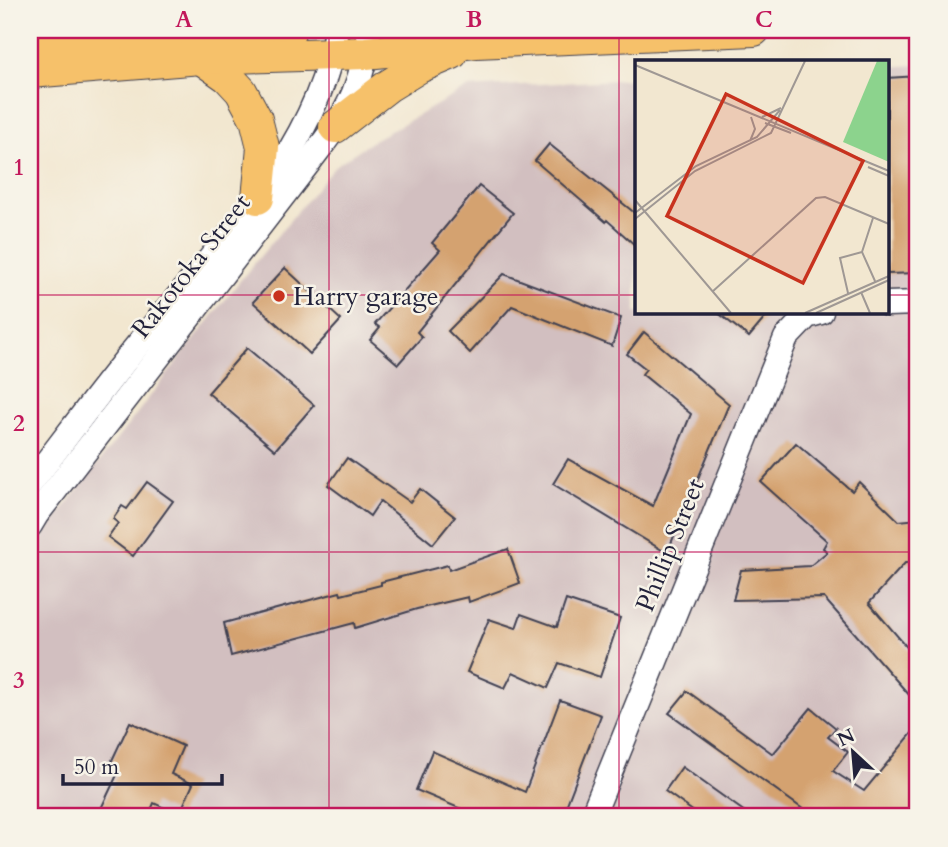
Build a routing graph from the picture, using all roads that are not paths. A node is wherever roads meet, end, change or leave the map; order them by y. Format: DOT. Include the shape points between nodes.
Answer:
graph roads {
  1 [pos="290,30"];
  2 [pos="754,30"];
  3 [pos="256,31"];
  4 [pos="334,41"];
  5 [pos="368,41"];
  6 [pos="475,42"];
  7 [pos="30,49"];
  8 [pos="201,58"];
  9 [pos="30,72"];
  10 [pos="335,127"];
  11 [pos="258,198"];
  12 [pos="918,303"];
  13 [pos="888,304"];
  14 [pos="818,313"];
  15 [pos="30,484"];
  16 [pos="30,525"];
  17 [pos="592,817"];
  1 -- 3 [label="main road"];
  2 -- 6 [label="main road"];
  3 -- 7 [label="main road"];
  4 -- 5 [label="main road"];
  4 -- 8 [label="main road"];
  4 -- 11 [label="street, Rakotoka Street" via="317,97 289,152"];
  5 -- 6 [label="main road"];
  5 -- 10 [label="street, Rakotoka Street" via="354,94"];
  6 -- 10 [label="main road" via="419,67"];
  8 -- 9 [label="main road"];
  8 -- 11 [label="main road" via="241,91 256,119 263,147"];
  10 -- 16 [label="street, Rakotoka Street"];
  11 -- 15 [label="street, Rakotoka Street"];
  12 -- 13 [label="street"];
  14 -- 17 [label="street, Phillip Street" via="807,316 786,338"];
}
